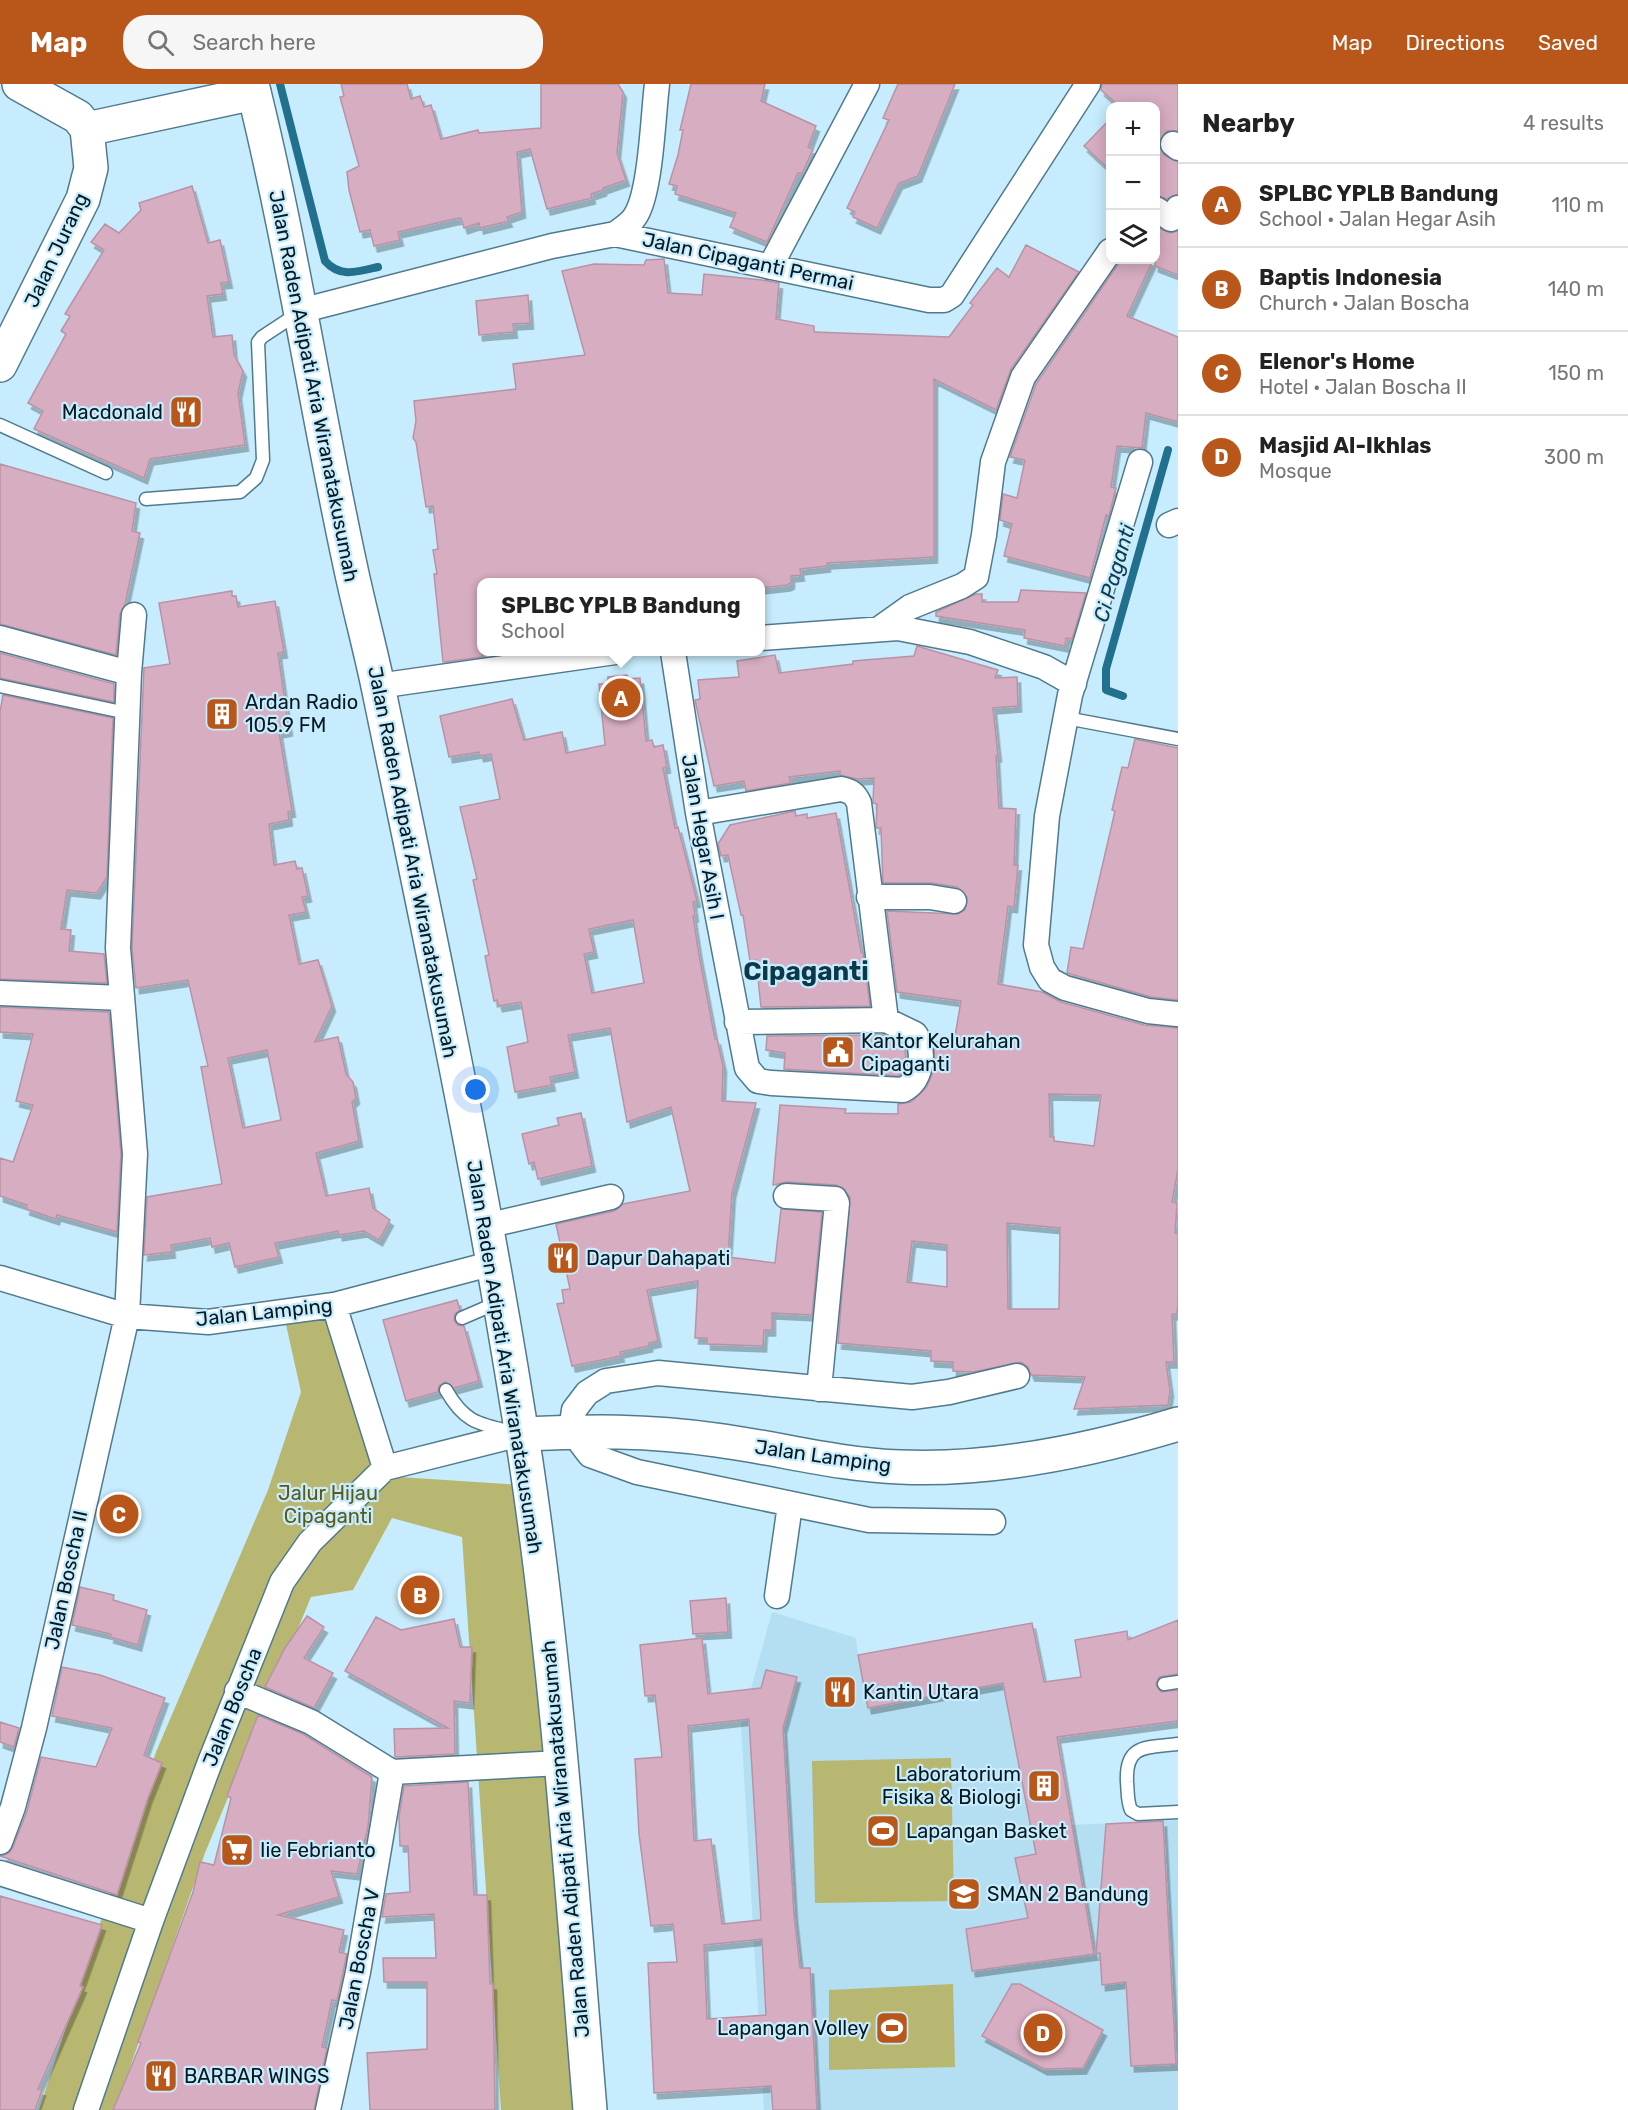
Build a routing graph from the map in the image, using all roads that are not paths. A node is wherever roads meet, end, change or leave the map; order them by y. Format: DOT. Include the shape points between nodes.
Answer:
graph roads {
  1 [pos="20,84"];
  2 [pos="657,84"];
  3 [pos="867,84"];
  4 [pos="1088,84"];
  5 [pos="253,88"];
  6 [pos="87,129"];
  7 [pos="1178,208"];
  8 [pos="1157,210"];
  9 [pos="615,234"];
  10 [pos="1106,256"];
  11 [pos="770,267"];
  12 [pos="300,311"];
  13 [pos="0,365"];
  14 [pos="0,425"];
  15 [pos="1140,462"];
  16 [pos="106,473"];
  17 [pos="146,499"];
  18 [pos="134,615"];
  19 [pos="879,629"];
  20 [pos="0,638"];
  21 [pos="765,638"];
  22 [pos="581,656"];
  23 [pos="674,656"];
  24 [pos="129,673"];
  25 [pos="1074,684"];
  26 [pos="0,686"];
  27 [pos="378,686"];
  28 [pos="127,713"];
  29 [pos="1066,718"];
  30 [pos="1178,739"];
  31 [pos="698,813"];
  32 [pos="869,897"];
  33 [pos="954,901"];
  34 [pos="0,993"];
  35 [pos="122,998"];
  36 [pos="1177,1014"];
  37 [pos="886,1020"];
  38 [pos="736,1022"];
  39 [pos="786,1196"];
  40 [pos="611,1197"];
  41 [pos="486,1226"];
  42 [pos="494,1263"];
  43 [pos="0,1278"];
  44 [pos="500,1302"];
  45 [pos="334,1305"];
  46 [pos="126,1316"];
  47 [pos="462,1318"];
  48 [pos="1017,1376"];
  49 [pos="819,1389"];
  50 [pos="446,1390"];
  51 [pos="1178,1424"];
  52 [pos="571,1430"];
  53 [pos="520,1434"];
  54 [pos="385,1468"];
  55 [pos="790,1505"];
  56 [pos="993,1522"];
  57 [pos="777,1596"];
  58 [pos="1178,1682"];
  59 [pos="1164,1684"];
  60 [pos="237,1691"];
  61 [pos="1178,1744"];
  62 [pos="561,1763"];
  63 [pos="392,1772"];
  64 [pos="1178,1812"];
  65 [pos="0,1842"];
  66 [pos="0,1873"];
  67 [pos="151,1922"];
  68 [pos="86,2110"];
  69 [pos="328,2110"];
  70 [pos="590,2110"];
  1 -- 6 [label="main road" via="78,117"];
  2 -- 9 [label="street" via="638,212 632,222"];
  3 -- 11 [label="street"];
  4 -- 11 [label="street, Jalan Cipaganti Permai" via="952,296 929,300"];
  5 -- 6 [label="main road"];
  5 -- 12 [label="main road, Jalan Raden Adipati Aria Wiranatakusumah"];
  6 -- 13 [label="main road, Jalan Jurang" via="91,168 82,199"];
  7 -- 8 [label="street" via="1171,219"];
  9 -- 11 [label="street, Jalan Cipaganti Permai"];
  9 -- 12 [label="street, Jalan Cipaganti Permai" via="552,246"];
  10 -- 19 [label="street" via="1023,376 993,462 976,577 910,607"];
  12 -- 17 [label="lane" via="258,342 263,460 255,478 240,492"];
  12 -- 27 [label="main road, Jalan Raden Adipati Aria Wiranatakusumah"];
  14 -- 16 [label="lane"];
  15 -- 25 [label="street"];
  18 -- 24 [label="street, Jalan Boscha II"];
  19 -- 21 [label="street"];
  19 -- 25 [label="street" via="898,628 970,642 1044,667"];
  20 -- 24 [label="street"];
  22 -- 27 [label="street"];
  23 -- 31 [label="street, Jalan Hegar Asih I"];
  24 -- 28 [label="street, Jalan Boscha II"];
  25 -- 29 [label="street"];
  26 -- 28 [label="lane"];
  27 -- 41 [label="main road, Jalan Raden Adipati Aria Wiranatakusumah"];
  28 -- 35 [label="street, Jalan Boscha II" via="118,948"];
  29 -- 30 [label="lane"];
  29 -- 36 [label="street" via="1047,816 1036,945 1042,967 1050,980 1065,988 1148,1011"];
  31 -- 32 [label="street" via="841,789 850,791 859,803"];
  31 -- 38 [label="street, Jalan Hegar Asih I"];
  32 -- 33 [label="street"];
  32 -- 37 [label="street"];
  34 -- 35 [label="street"];
  35 -- 46 [label="street, Jalan Boscha II" via="135,1154"];
  37 -- 38 [label="street"];
  37 -- 38 [label="street, Jalan Hegar Asih I" via="915,1034 920,1044 918,1077 903,1090 758,1081 747,1068"];
  39 -- 49 [label="street" via="837,1201"];
  40 -- 41 [label="street"];
  41 -- 42 [label="main road, Jalan Raden Adipati Aria Wiranatakusumah"];
  42 -- 44 [label="main road, Jalan Raden Adipati Aria Wiranatakusumah"];
  42 -- 45 [label="street, Jalan Lamping"];
  43 -- 46 [label="street, Jalan Lamping"];
  44 -- 47 [label="lane"];
  44 -- 53 [label="main road, Jalan Raden Adipati Aria Wiranatakusumah"];
  45 -- 46 [label="street, Jalan Lamping" via="208,1322"];
  45 -- 54 [label="street"];
  46 -- 65 [label="street, Jalan Boscha II" via="34,1728"];
  48 -- 49 [label="street" via="912,1397"];
  49 -- 52 [label="street" via="658,1373 606,1381 578,1402"];
  50 -- 53 [label="lane" via="461,1413 478,1425"];
  51 -- 52 [label="main road, Jalan Lamping" via="1125,1440 964,1468 846,1463 718,1440 638,1431"];
  52 -- 53 [label="main road, Jalan Lamping"];
  52 -- 55 [label="street" via="590,1455 637,1472"];
  53 -- 54 [label="street"];
  53 -- 62 [label="main road, Jalan Raden Adipati Aria Wiranatakusumah"];
  54 -- 60 [label="street, Jalan Boscha" via="310,1542 282,1582"];
  55 -- 56 [label="street" via="869,1520"];
  55 -- 57 [label="street"];
  58 -- 59 [label="lane"];
  60 -- 63 [label="street" via="311,1722"];
  60 -- 67 [label="street, Jalan Boscha"];
  61 -- 64 [label="lane" via="1142,1749 1131,1755 1126,1767 1131,1810 1138,1814"];
  62 -- 63 [label="street"];
  62 -- 70 [label="main road, Jalan Raden Adipati Aria Wiranatakusumah"];
  63 -- 69 [label="street, Jalan Boscha V" via="358,1972"];
  66 -- 67 [label="street"];
  67 -- 68 [label="street, Jalan Boscha"];
}
